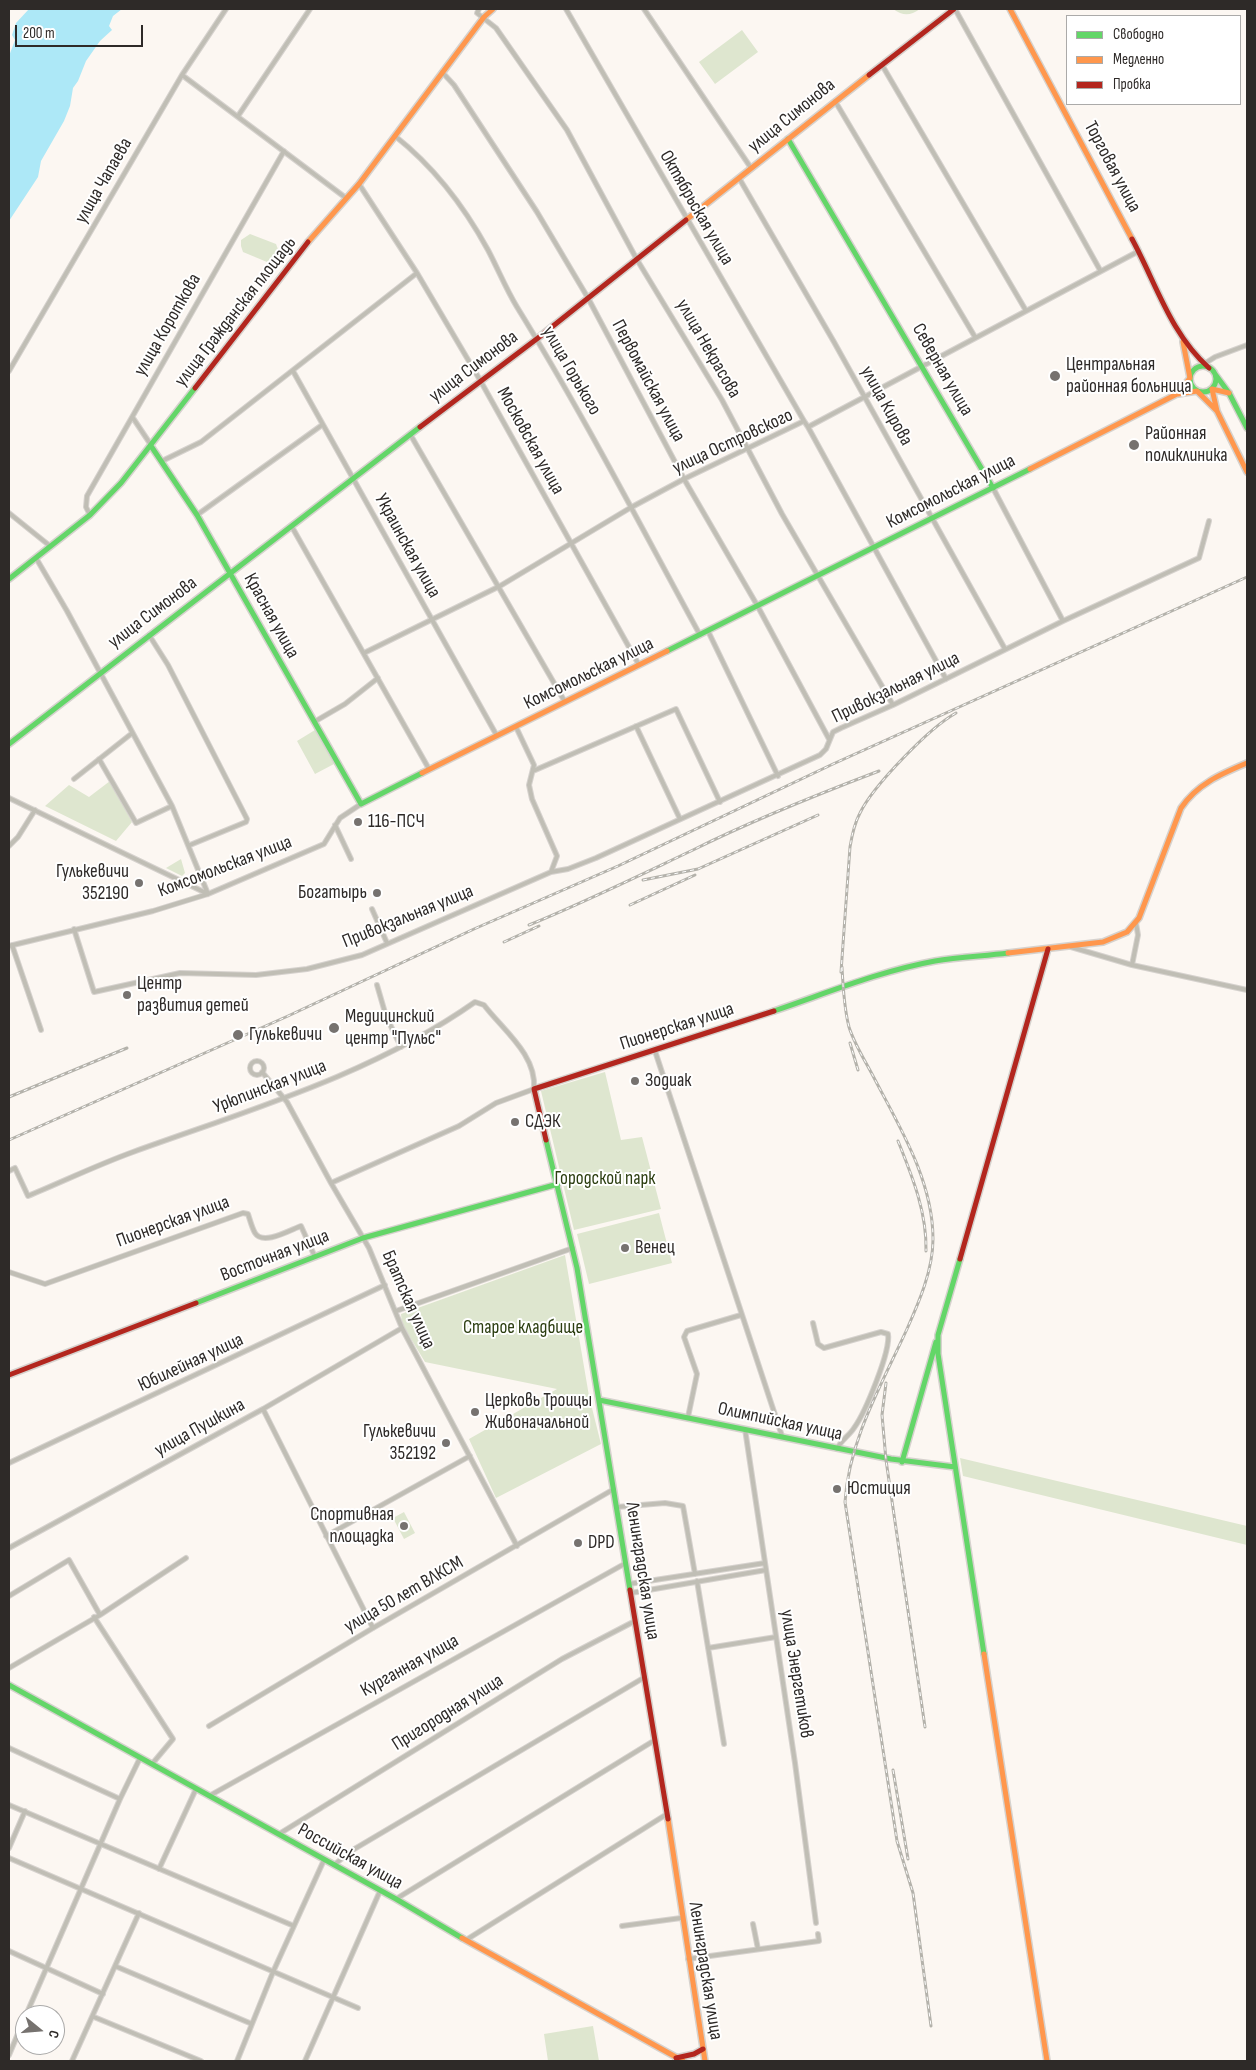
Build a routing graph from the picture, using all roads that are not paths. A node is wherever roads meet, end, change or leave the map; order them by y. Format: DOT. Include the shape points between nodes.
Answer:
graph roads {
  1 [pos="226,9"];
  2 [pos="310,9"];
  3 [pos="479,9"];
  4 [pos="493,9"];
  5 [pos="566,9"];
  6 [pos="644,9"];
  7 [pos="955,9"];
  8 [pos="1010,9"];
  9 [pos="484,17"];
  10 [pos="882,65"];
  11 [pos="442,72"];
  12 [pos="182,75"];
  13 [pos="835,101"];
  14 [pos="238,116"];
  15 [pos="395,136"];
  16 [pos="788,139"];
  17 [pos="284,151"];
  18 [pos="750,168"];
  19 [pos="739,178"];
  20 [pos="359,184"];
  21 [pos="346,198"];
  22 [pos="688,220"];
  23 [pos="1139,251"];
  24 [pos="636,258"];
  25 [pos="1100,270"];
  26 [pos="417,274"];
  27 [pos="588,298"];
  28 [pos="1025,309"];
  29 [pos="975,337"];
  30 [pos="538,338"];
  31 [pos="1183,342"];
  32 [pos="1247,345"];
  33 [pos="923,366"];
  34 [pos="1206,366"];
  35 [pos="9,370"];
  36 [pos="293,371"];
  37 [pos="1214,372"];
  38 [pos="1190,378"];
  39 [pos="480,380"];
  40 [pos="1212,389"];
  41 [pos="1197,391"];
  42 [pos="1229,393"];
  43 [pos="1177,394"];
  44 [pos="866,398"];
  45 [pos="1217,411"];
  46 [pos="133,418"];
  47 [pos="804,421"];
  48 [pos="322,425"];
  49 [pos="808,427"];
  50 [pos="1247,428"];
  51 [pos="410,434"];
  52 [pos="151,446"];
  53 [pos="748,449"];
  54 [pos="162,461"];
  55 [pos="1247,472"];
  56 [pos="354,479"];
  57 [pos="684,479"];
  58 [pos="993,488"];
  59 [pos="630,508"];
  60 [pos="9,513"];
  61 [pos="90,515"];
  62 [pos="197,515"];
  63 [pos="933,518"];
  64 [pos="1208,521"];
  65 [pos="292,527"];
  66 [pos="572,544"];
  67 [pos="50,546"];
  68 [pos="874,547"];
  69 [pos="36,558"];
  70 [pos="230,572"];
  71 [pos="817,576"];
  72 [pos="9,579"];
  73 [pos="500,586"];
  74 [pos="757,605"];
  75 [pos="1063,620"];
  76 [pos="433,621"];
  77 [pos="708,631"];
  78 [pos="149,635"];
  79 [pos="700,636"];
  80 [pos="1005,649"];
  81 [pos="364,653"];
  82 [pos="640,666"];
  83 [pos="100,673"];
  84 [pos="378,678"];
  85 [pos="946,679"];
  86 [pos="565,702"];
  87 [pos="893,705"];
  88 [pos="314,722"];
  89 [pos="636,726"];
  90 [pos="516,727"];
  91 [pos="132,734"];
  92 [pos="497,736"];
  93 [pos="829,739"];
  94 [pos="9,744"];
  95 [pos="99,759"];
  96 [pos="1247,763"];
  97 [pos="429,769"];
  98 [pos="533,771"];
  99 [pos="778,776"];
  100 [pos="74,779"];
  101 [pos="9,798"];
  102 [pos="720,802"];
  103 [pos="361,804"];
  104 [pos="172,806"];
  105 [pos="35,810"];
  106 [pos="680,818"];
  107 [pos="334,825"];
  108 [pos="190,845"];
  109 [pos="9,846"];
  110 [pos="351,858"];
  111 [pos="551,872"];
  112 [pos="208,894"];
  113 [pos="372,909"];
  114 [pos="1136,923"];
  115 [pos="74,929"];
  116 [pos="387,943"];
  117 [pos="10,946"];
  118 [pos="1071,947"];
  119 [pos="1048,949"];
  120 [pos="1132,965"];
  121 [pos="377,985"];
  122 [pos="1247,990"];
  123 [pos="40,1030"];
  124 [pos="401,1048"];
  125 [pos="655,1052"];
  126 [pos="262,1072"];
  127 [pos="534,1089"];
  128 [pos="284,1098"];
  129 [pos="9,1171"];
  130 [pos="331,1183"];
  131 [pos="558,1184"];
  132 [pos="364,1238"];
  133 [pos="573,1248"];
  134 [pos="316,1257"];
  135 [pos="9,1272"];
  136 [pos="385,1285"];
  137 [pos="396,1311"];
  138 [pos="741,1315"];
  139 [pos="813,1323"];
  140 [pos="402,1328"];
  141 [pos="938,1335"];
  142 [pos="9,1375"];
  143 [pos="599,1400"];
  144 [pos="263,1409"];
  145 [pos="688,1417"];
  146 [pos="745,1429"];
  147 [pos="782,1436"];
  148 [pos="837,1449"];
  149 [pos="470,1456"];
  150 [pos="902,1462"];
  151 [pos="9,1463"];
  152 [pos="955,1467"];
  153 [pos="614,1490"];
  154 [pos="616,1507"];
  155 [pos="326,1536"];
  156 [pos="517,1546"];
  157 [pos="9,1548"];
  158 [pos="186,1558"];
  159 [pos="626,1563"];
  160 [pos="765,1563"];
  161 [pos="766,1570"];
  162 [pos="695,1574"];
  163 [pos="697,1581"];
  164 [pos="629,1584"];
  165 [pos="631,1593"];
  166 [pos="9,1596"];
  167 [pos="100,1614"];
  168 [pos="94,1617"];
  169 [pos="635,1621"];
  170 [pos="373,1628"];
  171 [pos="776,1637"];
  172 [pos="708,1648"];
  173 [pos="9,1668"];
  174 [pos="644,1678"];
  175 [pos="9,1686"];
  176 [pos="209,1726"];
  177 [pos="655,1740"];
  178 [pos="724,1744"];
  179 [pos="9,1748"];
  180 [pos="140,1758"];
  181 [pos="152,1764"];
  182 [pos="196,1789"];
  183 [pos="209,1796"];
  184 [pos="120,1798"];
  185 [pos="9,1805"];
  186 [pos="25,1812"];
  187 [pos="667,1814"];
  188 [pos="278,1835"];
  189 [pos="100,1843"];
  190 [pos="9,1848"];
  191 [pos="9,1858"];
  192 [pos="324,1860"];
  193 [pos="334,1865"];
  194 [pos="159,1869"];
  195 [pos="80,1888"];
  196 [pos="380,1891"];
  197 [pos="396,1899"];
  198 [pos="138,1913"];
  199 [pos="681,1918"];
  200 [pos="816,1923"];
  201 [pos="753,1924"];
  202 [pos="294,1926"];
  203 [pos="622,1926"];
  204 [pos="818,1934"];
  205 [pos="466,1940"];
  206 [pos="758,1949"];
  207 [pos="9,1952"];
  208 [pos="688,1959"];
  209 [pos="115,1966"];
  210 [pos="46,1967"];
  211 [pos="273,1972"];
  212 [pos="103,1994"];
  213 [pos="333,1996"];
  214 [pos="30,2005"];
  215 [pos="358,2008"];
  216 [pos="94,2017"];
  217 [pos="252,2024"];
  218 [pos="15,2040"];
  219 [pos="703,2049"];
  220 [pos="9,2055"];
  221 [pos="676,2058"];
  222 [pos="72,2061"];
  223 [pos="201,2061"];
  224 [pos="237,2061"];
  225 [pos="305,2061"];
  226 [pos="683,2061"];
  227 [pos="705,2061"];
  228 [pos="1047,2061"];
  1 -- 12 [label="street, улица Чапаева"];
  2 -- 14 [label="street"];
  3 -- 9 [label="street, улица Некрасова" via="477,13"];
  4 -- 9 [label="street"];
  5 -- 22 [label="street, Октябрьская улица"];
  6 -- 18 [label="street"];
  7 -- 10 [label="street, улица Симонова"];
  7 -- 25 [label="street"];
  8 -- 23 [label="street, Торговая улица"];
  9 -- 11 [label="street"];
  9 -- 24 [label="street, улица Некрасова" via="510,46 567,130"];
  10 -- 13 [label="street, улица Симонова"];
  10 -- 28 [label="street"];
  11 -- 15 [label="street"];
  11 -- 27 [label="street, Первомайская улица" via="454,85 528,197"];
  12 -- 14 [label="street"];
  12 -- 35 [label="street, улица Чапаева"];
  13 -- 16 [label="street, улица Симонова"];
  13 -- 29 [label="street"];
  14 -- 17 [label="street"];
  15 -- 20 [label="street"];
  15 -- 30 [label="street, улица Горького" via="438,177 471,222 516,306"];
  16 -- 18 [label="street, улица Симонова"];
  16 -- 33 [label="street, Северная улица"];
  17 -- 21 [label="street"];
  17 -- 46 [label="street, улица Короткова"];
  18 -- 19 [label="street, улица Симонова"];
  19 -- 22 [label="street, улица Симонова"];
  19 -- 44 [label="street, улица Кирова"];
  20 -- 21 [label="street"];
  20 -- 26 [label="street, Московская улица"];
  21 -- 52 [label="street, улица Гражданская площадь"];
  22 -- 24 [label="street, улица Симонова"];
  22 -- 47 [label="street, Октябрьская улица"];
  23 -- 25 [label="street, улица Островского"];
  23 -- 31 [label="street, Торговая улица"];
  24 -- 27 [label="street, улица Симонова"];
  24 -- 53 [label="street, улица Некрасова" via="694,350"];
  25 -- 28 [label="street, улица Островского"];
  26 -- 36 [label="street"];
  26 -- 39 [label="street, Московская улица"];
  27 -- 30 [label="street, улица Симонова"];
  27 -- 57 [label="street, Первомайская улица"];
  28 -- 29 [label="street, улица Островского"];
  29 -- 33 [label="street, улица Островского"];
  30 -- 39 [label="street, улица Симонова"];
  30 -- 59 [label="street, улица Горького"];
  31 -- 34 [label="street, Торговая улица"];
  31 -- 38 [label="street, Торговая улица"];
  32 -- 34 [label="street" via="1215,357"];
  33 -- 44 [label="street, улица Островского"];
  33 -- 58 [label="street, Северная улица"];
  34 -- 37 [label="street"];
  34 -- 38 [label="street" via="1199,367"];
  36 -- 48 [label="street, Украинская улица"];
  36 -- 54 [label="street" via="201,442"];
  37 -- 40 [label="street"];
  37 -- 42 [label="street"];
  38 -- 41 [label="street"];
  38 -- 43 [label="street, Комсомольская улица"];
  39 -- 51 [label="street, улица Симонова"];
  39 -- 66 [label="street, Московская улица"];
  40 -- 41 [label="street"];
  40 -- 42 [label="street"];
  40 -- 45 [label="street"];
  41 -- 43 [label="street, Комсомольская улица"];
  41 -- 45 [label="street"];
  42 -- 50 [label="street"];
  43 -- 58 [label="street, Комсомольская улица"];
  44 -- 49 [label="street, улица Островского"];
  44 -- 63 [label="street, улица Кирова"];
  45 -- 55 [label="street"];
  46 -- 52 [label="street"];
  46 -- 61 [label="street, улица Короткова" via="87,496 86,507"];
  47 -- 49 [label="street, улица Островского"];
  47 -- 53 [label="street, улица Островского"];
  48 -- 56 [label="street, Украинская улица"];
  48 -- 62 [label="street"];
  49 -- 68 [label="street"];
  51 -- 56 [label="street, улица Симонова"];
  51 -- 73 [label="street"];
  52 -- 54 [label="street, Красная улица"];
  52 -- 61 [label="street"];
  53 -- 57 [label="street, улица Островского"];
  53 -- 71 [label="street, улица Некрасова"];
  54 -- 62 [label="street, Красная улица"];
  56 -- 65 [label="street, улица Симонова"];
  56 -- 76 [label="street, Украинская улица"];
  57 -- 59 [label="street, улица Островского"];
  57 -- 74 [label="street, Первомайская улица"];
  58 -- 63 [label="street, Комсомольская улица"];
  58 -- 75 [label="street, Северная улица"];
  59 -- 66 [label="street, улица Островского"];
  59 -- 79 [label="street, улица Горького"];
  60 -- 67 [label="street"];
  61 -- 67 [label="street"];
  62 -- 70 [label="street, Красная улица"];
  63 -- 68 [label="street, Комсомольская улица"];
  63 -- 80 [label="street, улица Кирова"];
  64 -- 75 [label="street, Привокзальная улица" via="1199,558"];
  65 -- 70 [label="street, улица Симонова"];
  65 -- 81 [label="street"];
  66 -- 73 [label="street, улица Островского"];
  66 -- 82 [label="street, Московская улица"];
  67 -- 69 [label="street"];
  68 -- 71 [label="street, Комсомольская улица"];
  68 -- 85 [label="street"];
  69 -- 72 [label="street"];
  69 -- 83 [label="street"];
  70 -- 78 [label="street, улица Симонова"];
  70 -- 88 [label="street, Красная улица"];
  71 -- 74 [label="street, Комсомольская улица"];
  71 -- 87 [label="street, улица Некрасова"];
  73 -- 76 [label="street, улица Островского"];
  73 -- 86 [label="street"];
  74 -- 77 [label="street, Комсомольская улица"];
  74 -- 93 [label="street, Первомайская улица"];
  75 -- 80 [label="street, Привокзальная улица"];
  76 -- 81 [label="street, улица Островского"];
  76 -- 92 [label="street, Украинская улица"];
  77 -- 79 [label="street, Комсомольская улица"];
  77 -- 99 [label="street"];
  78 -- 83 [label="street, улица Симонова"];
  78 -- 108 [label="street" via="168,664 247,819"];
  79 -- 82 [label="street, Комсомольская улица"];
  80 -- 85 [label="street, Привокзальная улица"];
  81 -- 84 [label="street"];
  82 -- 86 [label="street, Комсомольская улица"];
  83 -- 91 [label="street"];
  83 -- 94 [label="street, улица Симонова"];
  84 -- 88 [label="street" via="345,704"];
  84 -- 97 [label="street"];
  85 -- 87 [label="street, Привокзальная улица"];
  86 -- 90 [label="street, Комсомольская улица"];
  87 -- 93 [label="street, Привокзальная улица" via="833,732"];
  88 -- 103 [label="street, Красная улица"];
  89 -- 98 [label="street"];
  89 -- 102 [label="street" via="676,708"];
  89 -- 106 [label="street"];
  90 -- 92 [label="street, Комсомольская улица"];
  90 -- 98 [label="street" via="534,765"];
  91 -- 95 [label="street"];
  91 -- 104 [label="street"];
  92 -- 97 [label="street, Комсомольская улица"];
  93 -- 99 [label="street, Привокзальная улица" via="820,755"];
  95 -- 100 [label="street"];
  95 -- 104 [label="street" via="136,824"];
  96 -- 114 [label="street" via="1189,794"];
  97 -- 103 [label="street, Комсомольская улица"];
  98 -- 111 [label="street" via="529,785 532,799 556,856"];
  99 -- 102 [label="street, Привокзальная улица"];
  101 -- 105 [label="street"];
  102 -- 106 [label="street, Привокзальная улица"];
  103 -- 107 [label="street, Комсомольская улица"];
  104 -- 108 [label="street"];
  105 -- 109 [label="street"];
  105 -- 112 [label="street"];
  106 -- 111 [label="street, Привокзальная улица" via="596,858"];
  107 -- 110 [label="street"];
  107 -- 112 [label="street, Комсомольская улица" via="324,844"];
  108 -- 112 [label="street"];
  111 -- 116 [label="street, Привокзальная улица"];
  112 -- 115 [label="street, Комсомольская улица" via="153,911"];
  113 -- 116 [label="street"];
  114 -- 118 [label="street, Пионерская улица" via="1114,940"];
  114 -- 120 [label="street" via="1138,935"];
  115 -- 116 [label="street, Привокзальная улица" via="94,992 180,973 243,975 307,968 362,955"];
  115 -- 117 [label="street, Комсомольская улица"];
  117 -- 123 [label="street"];
  118 -- 119 [label="street, Пионерская улица"];
  118 -- 120 [label="street"];
  119 -- 125 [label="street, Пионерская улица" via="936,961 894,971"];
  119 -- 141 [label="street"];
  120 -- 122 [label="street"];
  121 -- 124 [label="street" via="386,1016"];
  124 -- 127 [label="street, Урюпинская улица" via="478,1002 484,1005 530,1062"];
  124 -- 128 [label="street, Урюпинская улица"];
  125 -- 127 [label="street, Пионерская улица"];
  125 -- 138 [label="street"];
  126 -- 128 [label="street, Братская улица"];
  127 -- 130 [label="street, Пионерская улица" via="496,1103 459,1126"];
  127 -- 131 [label="street, Ленинградская улица"];
  128 -- 129 [label="street, Урюпинская улица" via="130,1153 28,1196 15,1168"];
  128 -- 130 [label="street, Братская улица"];
  130 -- 132 [label="street, Братская улица"];
  131 -- 132 [label="street, Восточная улица"];
  131 -- 133 [label="street, Ленинградская улица"];
  132 -- 134 [label="street, Восточная улица"];
  132 -- 136 [label="street, Братская улица"];
  133 -- 137 [label="street"];
  133 -- 143 [label="street, Ленинградская улица"];
  134 -- 135 [label="street, Пионерская улица" via="301,1226 261,1238 256,1235 248,1214 243,1213 45,1284"];
  134 -- 142 [label="street, Восточная улица"];
  136 -- 137 [label="street, Братская улица"];
  136 -- 151 [label="street, Юбилейная улица"];
  137 -- 140 [label="street, Братская улица"];
  138 -- 145 [label="street" via="687,1331 684,1337 697,1374"];
  138 -- 147 [label="street"];
  139 -- 148 [label="street" via="818,1344 824,1348 881,1332 888,1334 886,1356 857,1424"];
  140 -- 144 [label="street, улица Пушкина"];
  140 -- 149 [label="street, Братская улица"];
  141 -- 150 [label="street"];
  141 -- 152 [label="street"];
  143 -- 145 [label="street, Олимпийская улица"];
  143 -- 153 [label="street, Ленинградская улица"];
  144 -- 155 [label="street"];
  144 -- 157 [label="street, улица Пушкина"];
  145 -- 146 [label="street, Олимпийская улица"];
  146 -- 147 [label="street, Олимпийская улица"];
  146 -- 160 [label="street, улица Энергетиков"];
  147 -- 148 [label="street, Олимпийская улица"];
  148 -- 150 [label="street, Олимпийская улица"];
  149 -- 155 [label="street"];
  149 -- 156 [label="street, Братская улица"];
  150 -- 152 [label="street, Олимпийская улица"];
  152 -- 228 [label="street"];
  153 -- 154 [label="street, Ленинградская улица"];
  153 -- 156 [label="street, улица 50 лет ВЛКСМ"];
  154 -- 159 [label="street, Ленинградская улица"];
  154 -- 162 [label="street" via="665,1503 683,1506"];
  155 -- 170 [label="street"];
  156 -- 170 [label="street, улица 50 лет ВЛКСМ"];
  158 -- 167 [label="street"];
  159 -- 164 [label="street, Ленинградская улица"];
  159 -- 183 [label="street, Курганная улица"];
  160 -- 161 [label="street, улица Энергетиков"];
  160 -- 162 [label="street"];
  161 -- 163 [label="street"];
  161 -- 171 [label="street, улица Энергетиков"];
  162 -- 164 [label="street"];
  163 -- 165 [label="street"];
  163 -- 172 [label="street"];
  164 -- 165 [label="street, Ленинградская улица"];
  165 -- 169 [label="street, Ленинградская улица"];
  166 -- 167 [label="street" via="69,1560"];
  167 -- 168 [label="street"];
  168 -- 173 [label="street"];
  168 -- 181 [label="street" via="173,1739"];
  169 -- 174 [label="street, Ленинградская улица"];
  169 -- 188 [label="street, Пригородная улица" via="562,1659"];
  170 -- 176 [label="street, улица 50 лет ВЛКСМ"];
  171 -- 172 [label="street"];
  171 -- 200 [label="street, улица Энергетиков"];
  172 -- 178 [label="street"];
  174 -- 177 [label="street, Ленинградская улица"];
  174 -- 193 [label="street" via="351,1851"];
  175 -- 180 [label="street, Российская улица"];
  177 -- 187 [label="street, Ленинградская улица"];
  177 -- 197 [label="street"];
  179 -- 184 [label="street"];
  180 -- 181 [label="street, Российская улица"];
  180 -- 184 [label="street"];
  181 -- 182 [label="street, Российская улица"];
  182 -- 183 [label="street, Российская улица"];
  182 -- 194 [label="street"];
  183 -- 188 [label="street, Российская улица"];
  184 -- 189 [label="street"];
  185 -- 186 [label="street"];
  186 -- 189 [label="street"];
  186 -- 190 [label="street"];
  187 -- 199 [label="street, Ленинградская улица"];
  187 -- 205 [label="street"];
  188 -- 192 [label="street, Российская улица"];
  189 -- 194 [label="street"];
  189 -- 195 [label="street"];
  191 -- 195 [label="street"];
  192 -- 193 [label="street, Российская улица"];
  192 -- 202 [label="street"];
  193 -- 196 [label="street, Российская улица"];
  194 -- 202 [label="street"];
  195 -- 198 [label="street"];
  195 -- 210 [label="street"];
  196 -- 197 [label="street, Российская улица"];
  196 -- 213 [label="street"];
  197 -- 205 [label="street, Российская улица"];
  198 -- 209 [label="street"];
  198 -- 211 [label="street"];
  199 -- 203 [label="street"];
  199 -- 208 [label="street, Ленинградская улица"];
  201 -- 206 [label="street"];
  202 -- 211 [label="street"];
  204 -- 206 [label="street" via="819,1941"];
  205 -- 221 [label="street, Российская улица"];
  206 -- 208 [label="street"];
  207 -- 210 [label="street"];
  208 -- 219 [label="street, Ленинградская улица"];
  209 -- 212 [label="street"];
  209 -- 217 [label="street"];
  210 -- 212 [label="street"];
  210 -- 214 [label="street"];
  211 -- 213 [label="street"];
  211 -- 217 [label="street"];
  212 -- 216 [label="street"];
  213 -- 215 [label="street"];
  213 -- 225 [label="street"];
  216 -- 222 [label="street"];
  216 -- 223 [label="street"];
  217 -- 224 [label="street"];
  218 -- 220 [label="street"];
  219 -- 221 [label="street"];
  219 -- 227 [label="street, Ленинградская улица"];
  221 -- 226 [label="street, Российская улица"];
}
